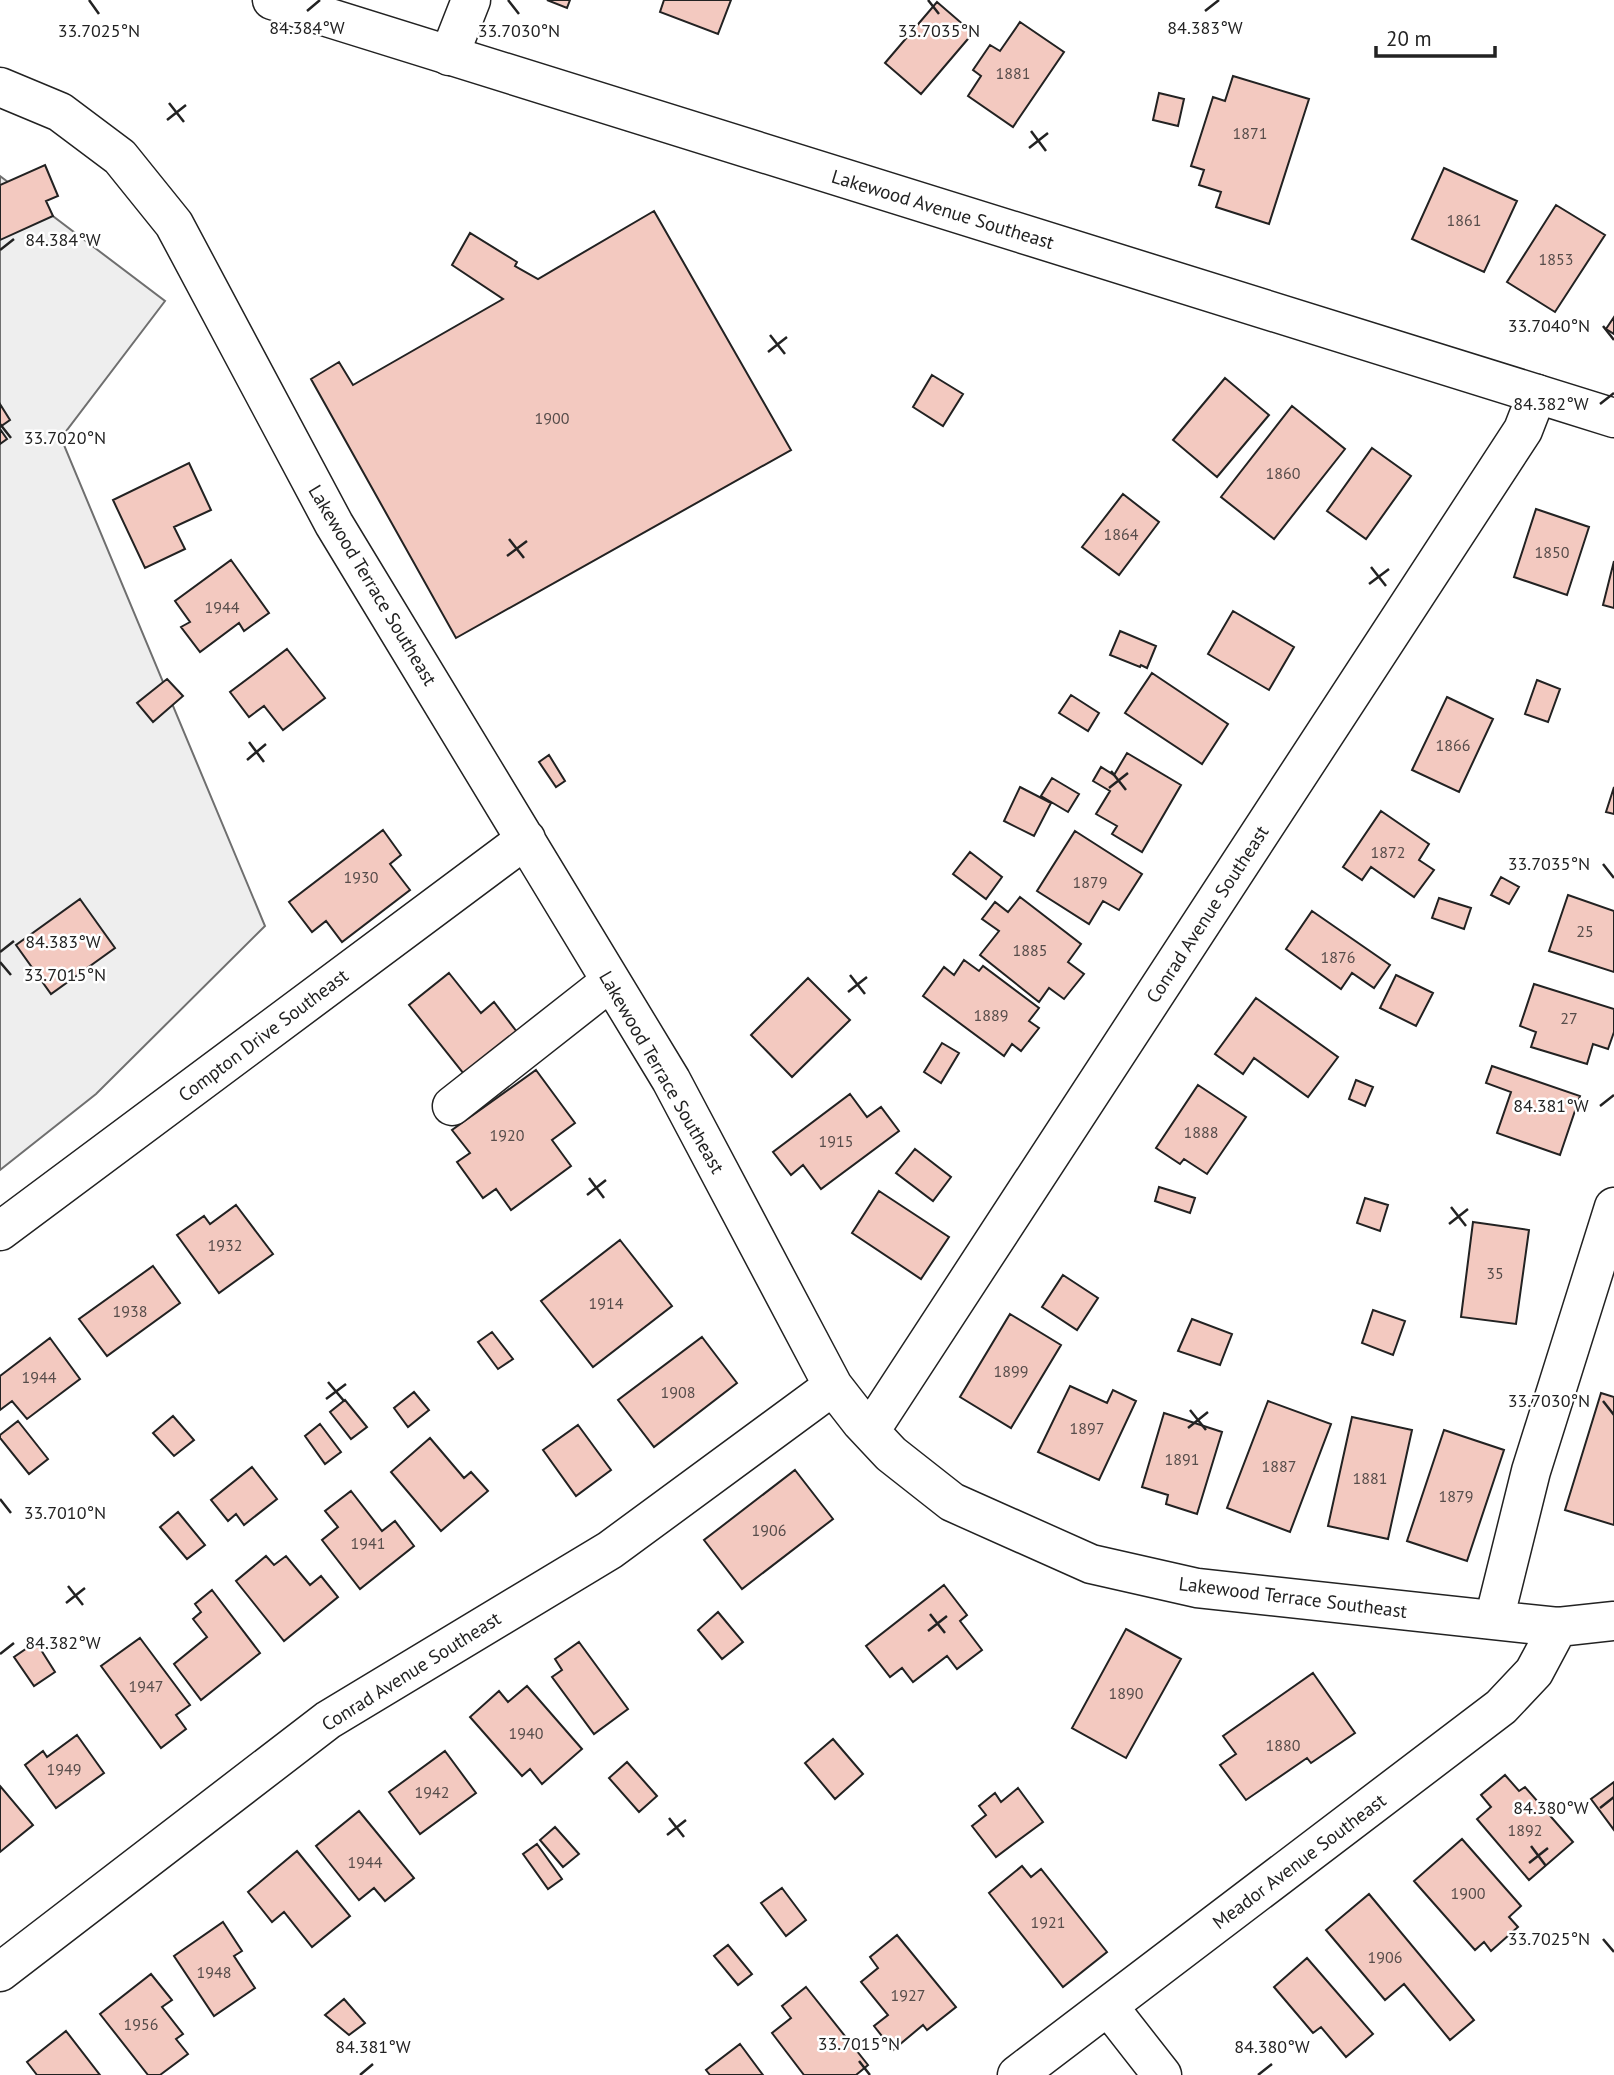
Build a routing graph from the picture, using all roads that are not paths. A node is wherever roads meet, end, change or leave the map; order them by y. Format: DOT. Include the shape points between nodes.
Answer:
graph roads {
  1 [pos="272,0"];
  2 [pos="471,0"];
  3 [pos="449,56"];
  4 [pos="0,87"];
  5 [pos="1537,394"];
  6 [pos="1614,418"];
  7 [pos="526,839"];
  8 [pos="611,981"];
  9 [pos="452,1106"];
  10 [pos="1614,1207"];
  11 [pos="0,1231"];
  12 [pos="833,1386"];
  13 [pos="870,1431"];
  14 [pos="1494,1620"];
  15 [pos="1614,1621"];
  16 [pos="1558,1627"];
  17 [pos="0,1972"];
  18 [pos="1108,2006"];
  19 [pos="1017,2075"];
  20 [pos="1161,2075"];
  1 -- 3 [label="street, Lakewood Avenue Southeast"];
  2 -- 3 [label="street"];
  3 -- 5 [label="street, Lakewood Avenue Southeast"];
  4 -- 7 [label="street, Lakewood Terrace Southeast" via="60,112 120,157 174,224 334,524"];
  5 -- 6 [label="street, Lakewood Avenue Southeast"];
  5 -- 13 [label="street, Conrad Avenue Southeast" via="1523,430"];
  7 -- 8 [label="street, Lakewood Terrace Southeast"];
  7 -- 11 [label="street, Compton Drive Southeast"];
  8 -- 9 [label="street"];
  8 -- 12 [label="street, Lakewood Terrace Southeast" via="671,1080"];
  10 -- 14 [label="street" via="1531,1471"];
  12 -- 13 [label="street, Lakewood Terrace Southeast"];
  12 -- 17 [label="street, Conrad Avenue Southeast" via="610,1550 328,1720"];
  13 -- 14 [label="street, Lakewood Terrace Southeast" via="891,1454 952,1502 1091,1564 1197,1588"];
  14 -- 16 [label="street, Lakewood Terrace Southeast"];
  15 -- 16 [label="street, Lakewood Terrace Southeast"];
  16 -- 18 [label="street, Meador Avenue Southeast" via="1534,1672 1501,1707"];
  18 -- 19 [label="street, Meador Avenue Southeast"];
  18 -- 20 [label="street"];
}
